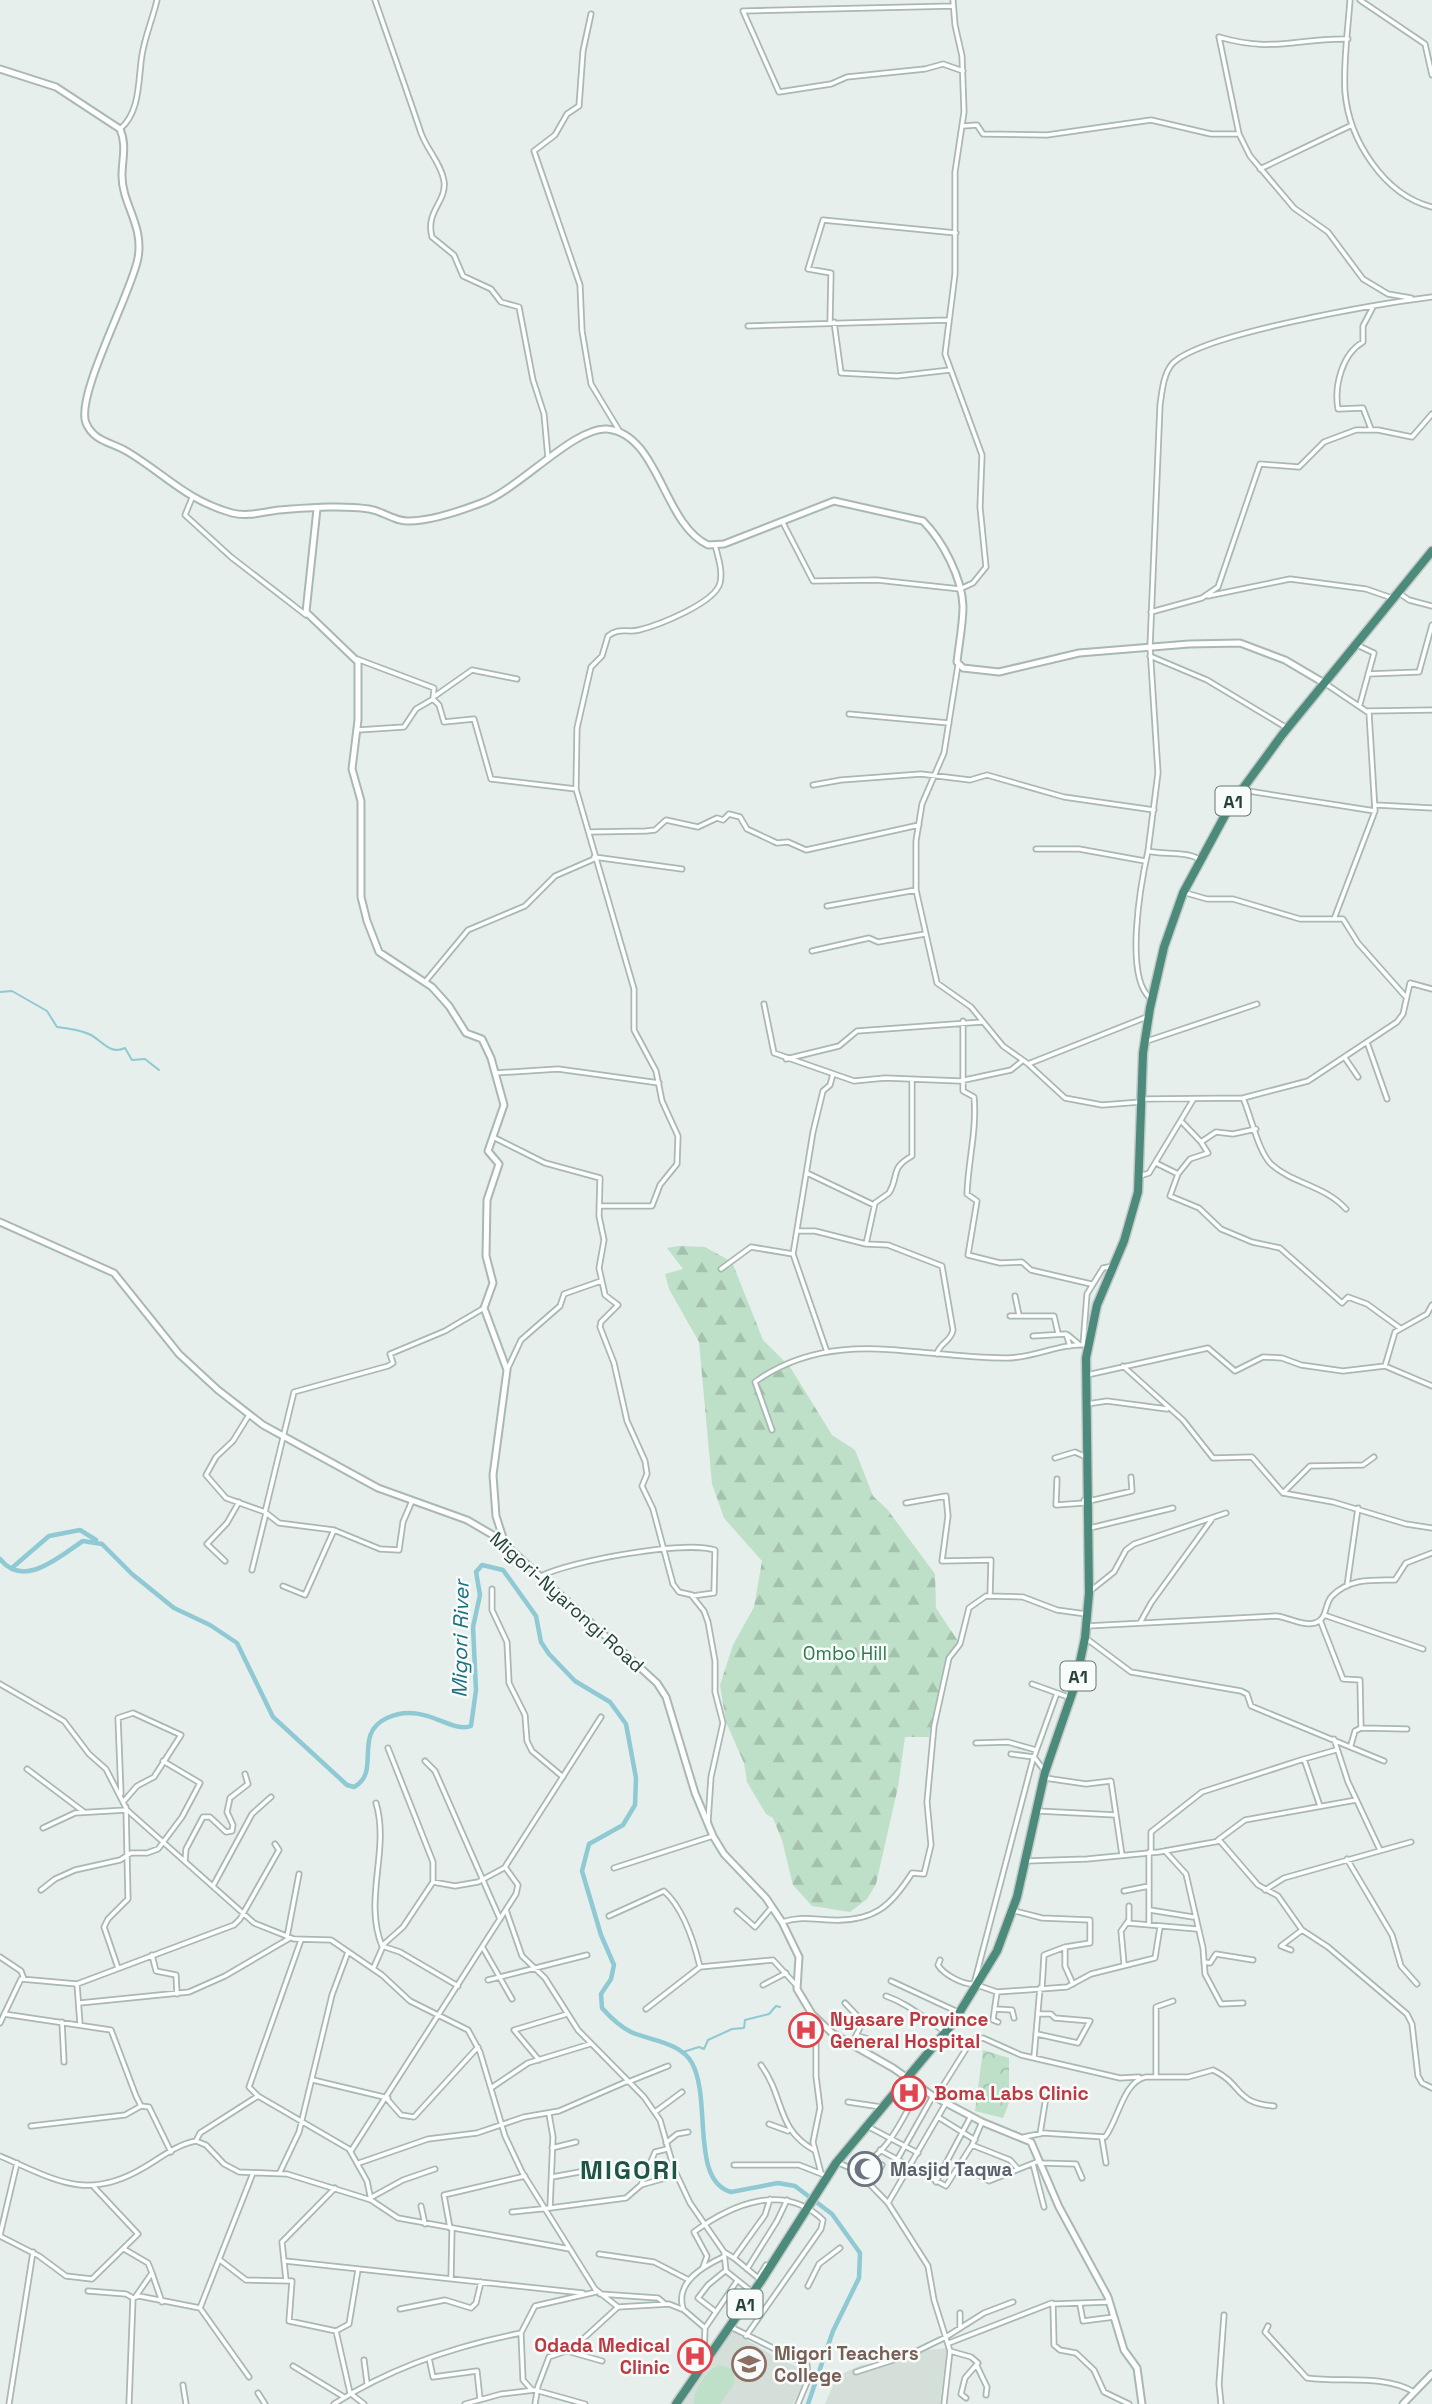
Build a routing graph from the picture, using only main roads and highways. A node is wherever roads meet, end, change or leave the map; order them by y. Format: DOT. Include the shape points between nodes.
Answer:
graph roads {
  1 [pos="1432,551"];
  2 [pos="676,2404"];
  1 -- 2 [label="highway, A1" via="1241,790 1199,859 1164,947 1145,1042 1140,1176 1133,1213 1083,1345 1087,1626 1078,1675 1044,1775 1013,1910 997,1951 944,2034 824,2174 820,2188"];
}
